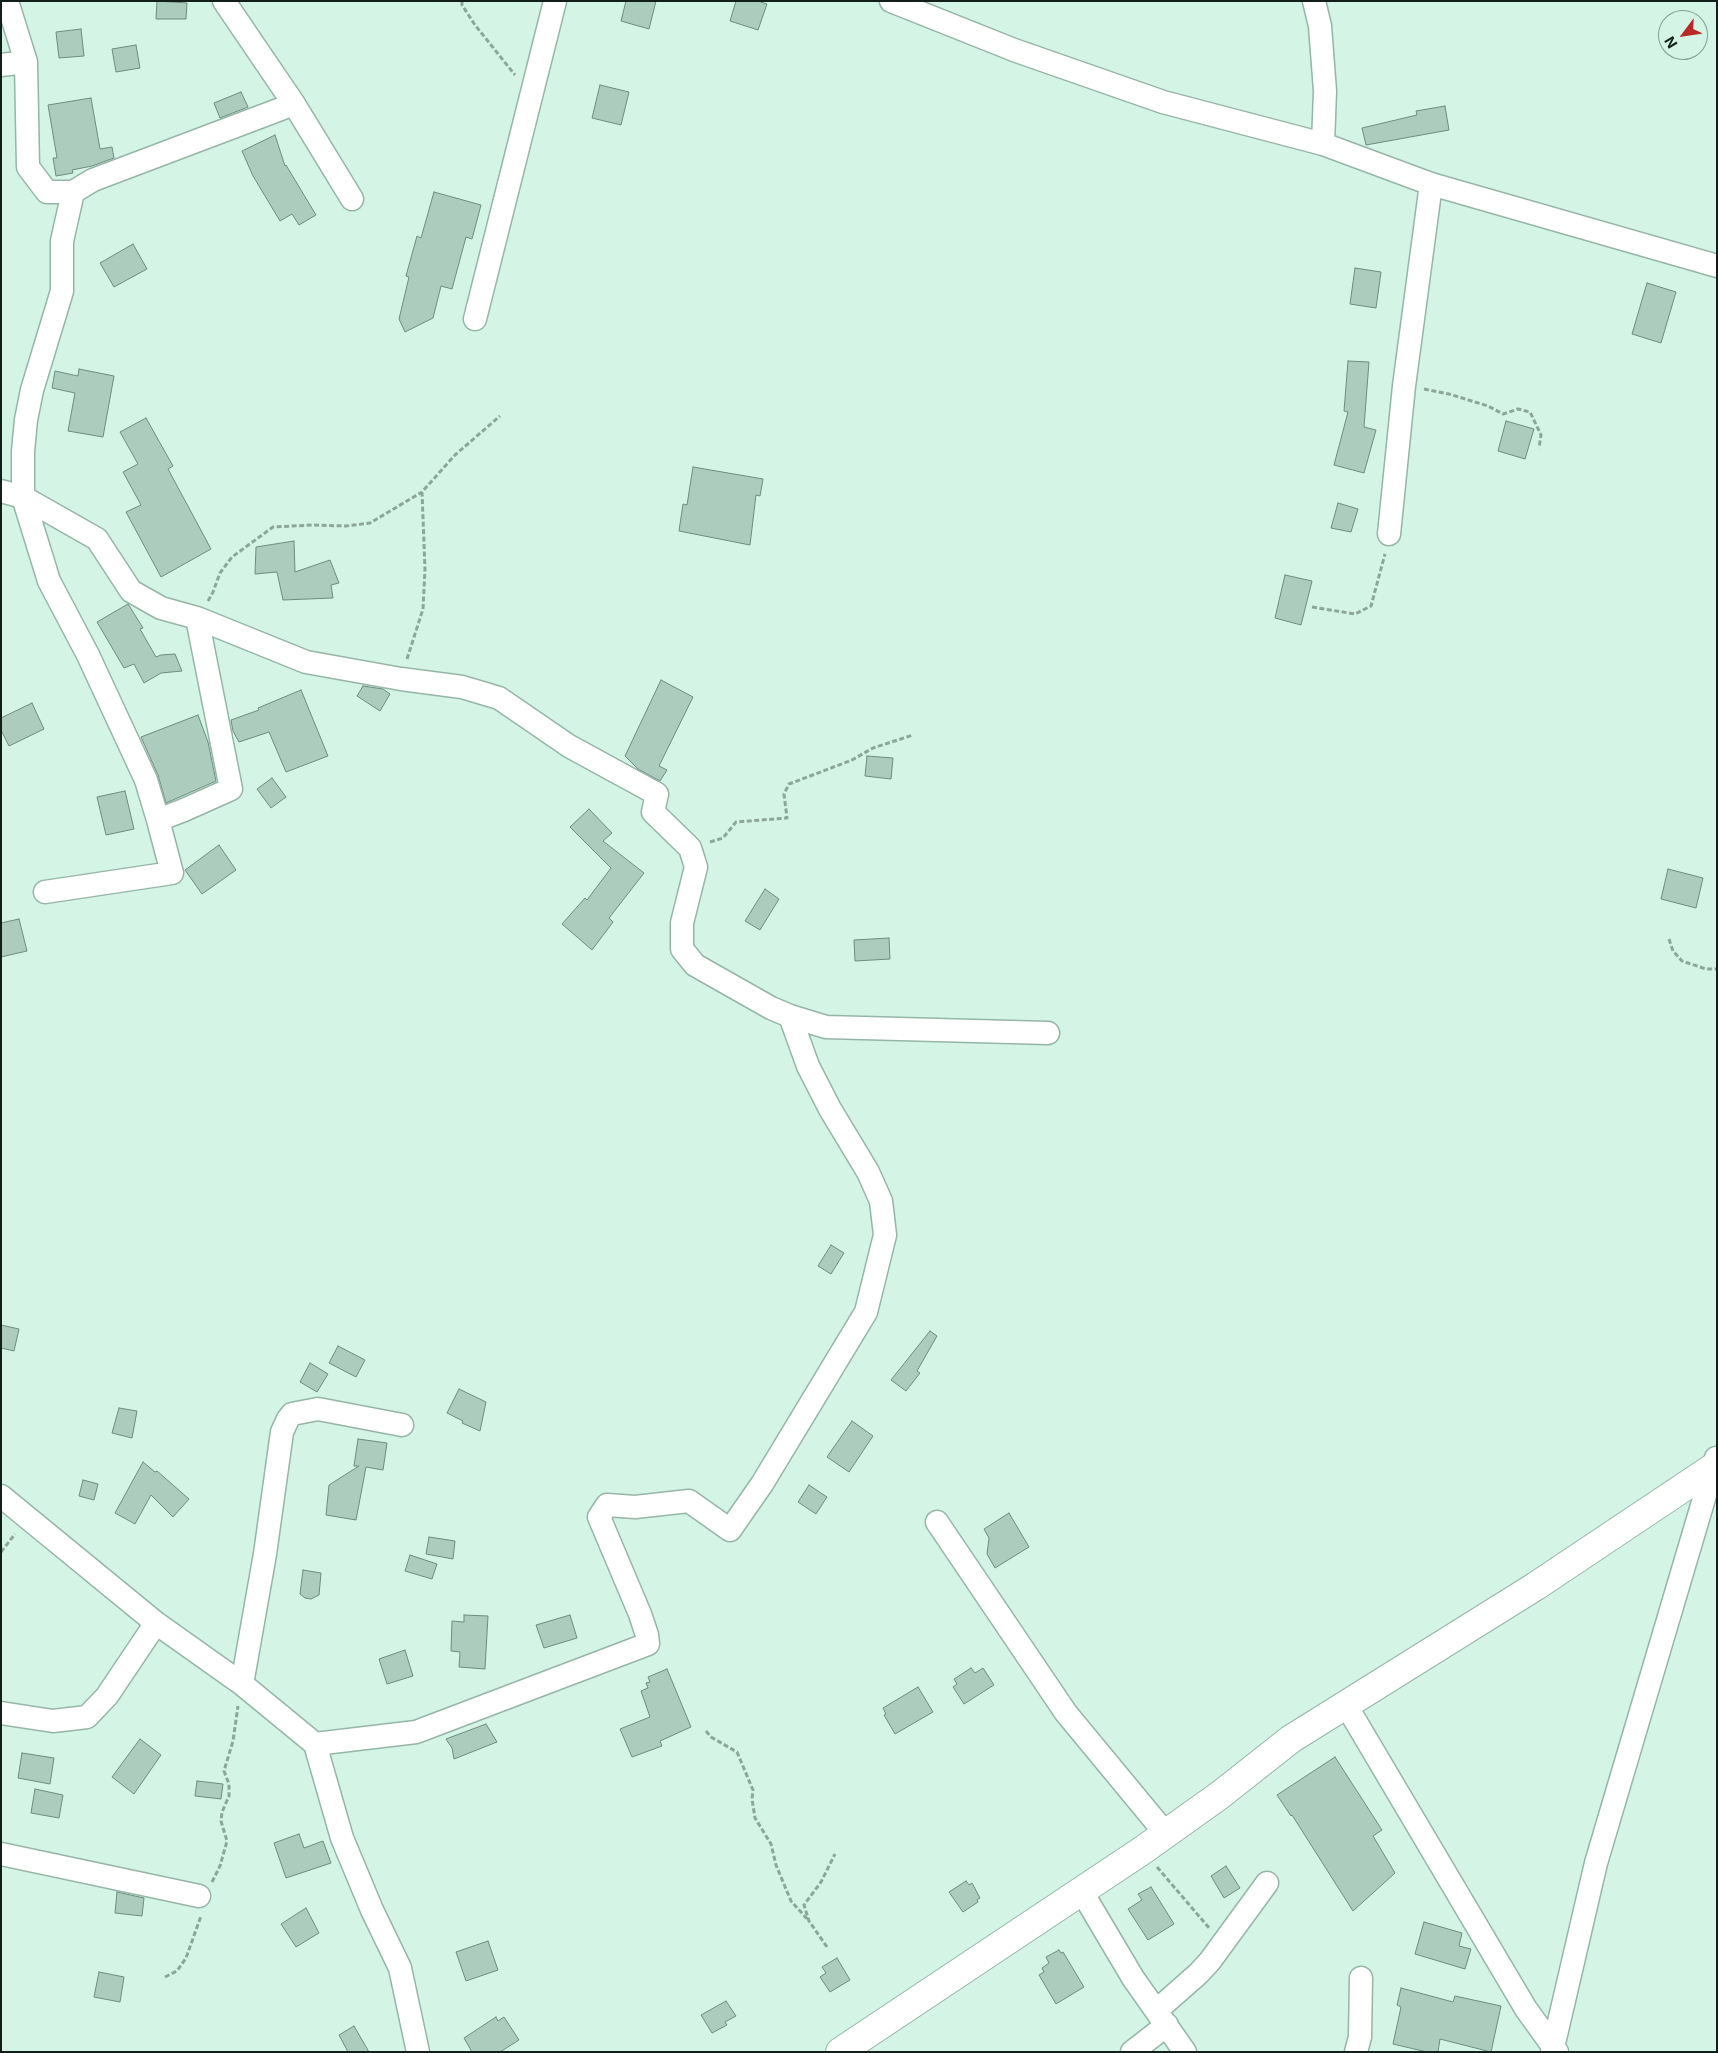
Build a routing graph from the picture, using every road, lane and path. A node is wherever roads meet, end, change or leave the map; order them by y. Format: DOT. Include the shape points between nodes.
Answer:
graph roads {
  1 [pos="7,1"];
  2 [pos="224,1"];
  3 [pos="462,1"];
  4 [pos="555,1"];
  5 [pos="891,1"];
  6 [pos="1314,1"];
  7 [pos="26,62"];
  8 [pos="1,65"];
  9 [pos="531,92"];
  10 [pos="294,104"];
  11 [pos="1323,144"];
  12 [pos="1432,184"];
  13 [pos="73,192"];
  14 [pos="352,199"];
  15 [pos="1717,266"];
  16 [pos="475,319"];
  17 [pos="1404,386"];
  18 [pos="500,416"];
  19 [pos="1539,448"];
  20 [pos="1,491"];
  21 [pos="422,492"];
  22 [pos="23,497"];
  23 [pos="1388,534"];
  24 [pos="1312,607"];
  25 [pos="196,618"];
  26 [pos="401,679"];
  27 [pos="913,735"];
  28 [pos="158,820"];
  29 [pos="690,848"];
  30 [pos="45,892"];
  31 [pos="1669,938"];
  32 [pos="1717,969"];
  33 [pos="790,1016"];
  34 [pos="1048,1033"];
  35 [pos="402,1425"];
  36 [pos="1715,1463"];
  37 [pos="1,1496"];
  38 [pos="937,1522"];
  39 [pos="156,1623"];
  40 [pos="242,1684"];
  41 [pos="1346,1705"];
  42 [pos="1,1713"];
  43 [pos="706,1731"];
  44 [pos="314,1744"];
  45 [pos="1166,1834"];
  46 [pos="1143,1850"];
  47 [pos="1,1854"];
  48 [pos="835,1854"];
  49 [pos="1267,1883"];
  50 [pos="1082,1892"];
  51 [pos="204,1899"];
  52 [pos="809,1921"];
  53 [pos="1223,1944"];
  54 [pos="827,1947"];
  55 [pos="165,1977"];
  56 [pos="1361,1978"];
  57 [pos="1162,2017"];
  58 [pos="1554,2050"];
  59 [pos="418,2052"];
  60 [pos="840,2052"];
  61 [pos="1132,2052"];
  62 [pos="1185,2052"];
  63 [pos="1356,2052"];
  1 -- 7 [label="street"];
  2 -- 10 [label="street"];
  3 -- 9 [label="path" via="475,25"];
  4 -- 9 [label="street"];
  5 -- 11 [label="street" via="1014,50 1163,102"];
  6 -- 11 [label="street" via="1320,26 1325,90"];
  7 -- 8 [label="street"];
  7 -- 13 [label="street" via="28,167 47,192"];
  9 -- 16 [label="street"];
  10 -- 13 [label="street" via="93,180"];
  10 -- 14 [label="street"];
  11 -- 12 [label="street"];
  12 -- 15 [label="street"];
  12 -- 17 [label="street"];
  13 -- 22 [label="street" via="62,242 62,291 26,420"];
  17 -- 19 [label="path" via="1449,394 1503,414 1518,409 1530,412 1540,434"];
  17 -- 23 [label="street"];
  18 -- 21 [label="path" via="455,455"];
  20 -- 22 [label="street"];
  21 -- 25 [label="path" via="370,522 346,526 273,528 232,557"];
  21 -- 26 [label="path" via="423,609"];
  22 -- 25 [label="street" via="97,539 131,591 161,608"];
  22 -- 28 [label="street" via="49,581 88,655 146,780"];
  23 -- 24 [label="path" via="1371,606 1354,614"];
  25 -- 26 [label="street" via="306,662"];
  25 -- 28 [label="street" via="231,789"];
  26 -- 29 [label="street" via="462,687 498,698 569,746 657,794 653,812"];
  27 -- 29 [label="path" via="873,748 852,760 789,784 784,794 787,818 736,822 723,838"];
  28 -- 30 [label="street" via="172,872"];
  29 -- 33 [label="street" via="696,867 682,923 682,949 695,965"];
  31 -- 32 [label="path" via="1673,951 1682,961"];
  33 -- 34 [label="street" via="826,1027"];
  33 -- 44 [label="street" via="808,1066 881,1201 885,1235 866,1312 762,1484 730,1530 688,1501 635,1507 607,1505 599,1517 640,1614 648,1644 416,1732"];
  35 -- 40 [label="street" via="318,1409 292,1414 288,1419 282,1432 266,1554"];
  36 -- 41 [label="street" via="1536,1586"];
  36 -- 58 [label="street" via="1596,1863"];
  37 -- 39 [label="street"];
  38 -- 45 [label="street" via="1066,1713"];
  39 -- 40 [label="street"];
  39 -- 42 [label="street" via="107,1696 87,1718 54,1721"];
  40 -- 44 [label="street"];
  40 -- 51 [label="path" via="233,1741 224,1771 229,1784 229,1796 222,1812 227,1841 220,1866"];
  41 -- 45 [label="street" via="1291,1739"];
  41 -- 58 [label="street" via="1521,2001"];
  43 -- 52 [label="path" via="737,1752 753,1790 755,1818 771,1844 791,1901"];
  44 -- 59 [label="street" via="342,1838 400,1968"];
  45 -- 46 [label="street"];
  46 -- 50 [label="street"];
  46 -- 53 [label="path"];
  47 -- 51 [label="street"];
  48 -- 52 [label="path" via="822,1882 804,1906"];
  49 -- 53 [label="street"];
  50 -- 57 [label="street" via="1133,1978"];
  50 -- 60 [label="street"];
  51 -- 55 [label="path" via="186,1958 177,1970"];
  52 -- 54 [label="path"];
  53 -- 57 [label="street"];
  56 -- 63 [label="street" via="1360,2037"];
  57 -- 61 [label="street"];
  57 -- 62 [label="street"];
}
